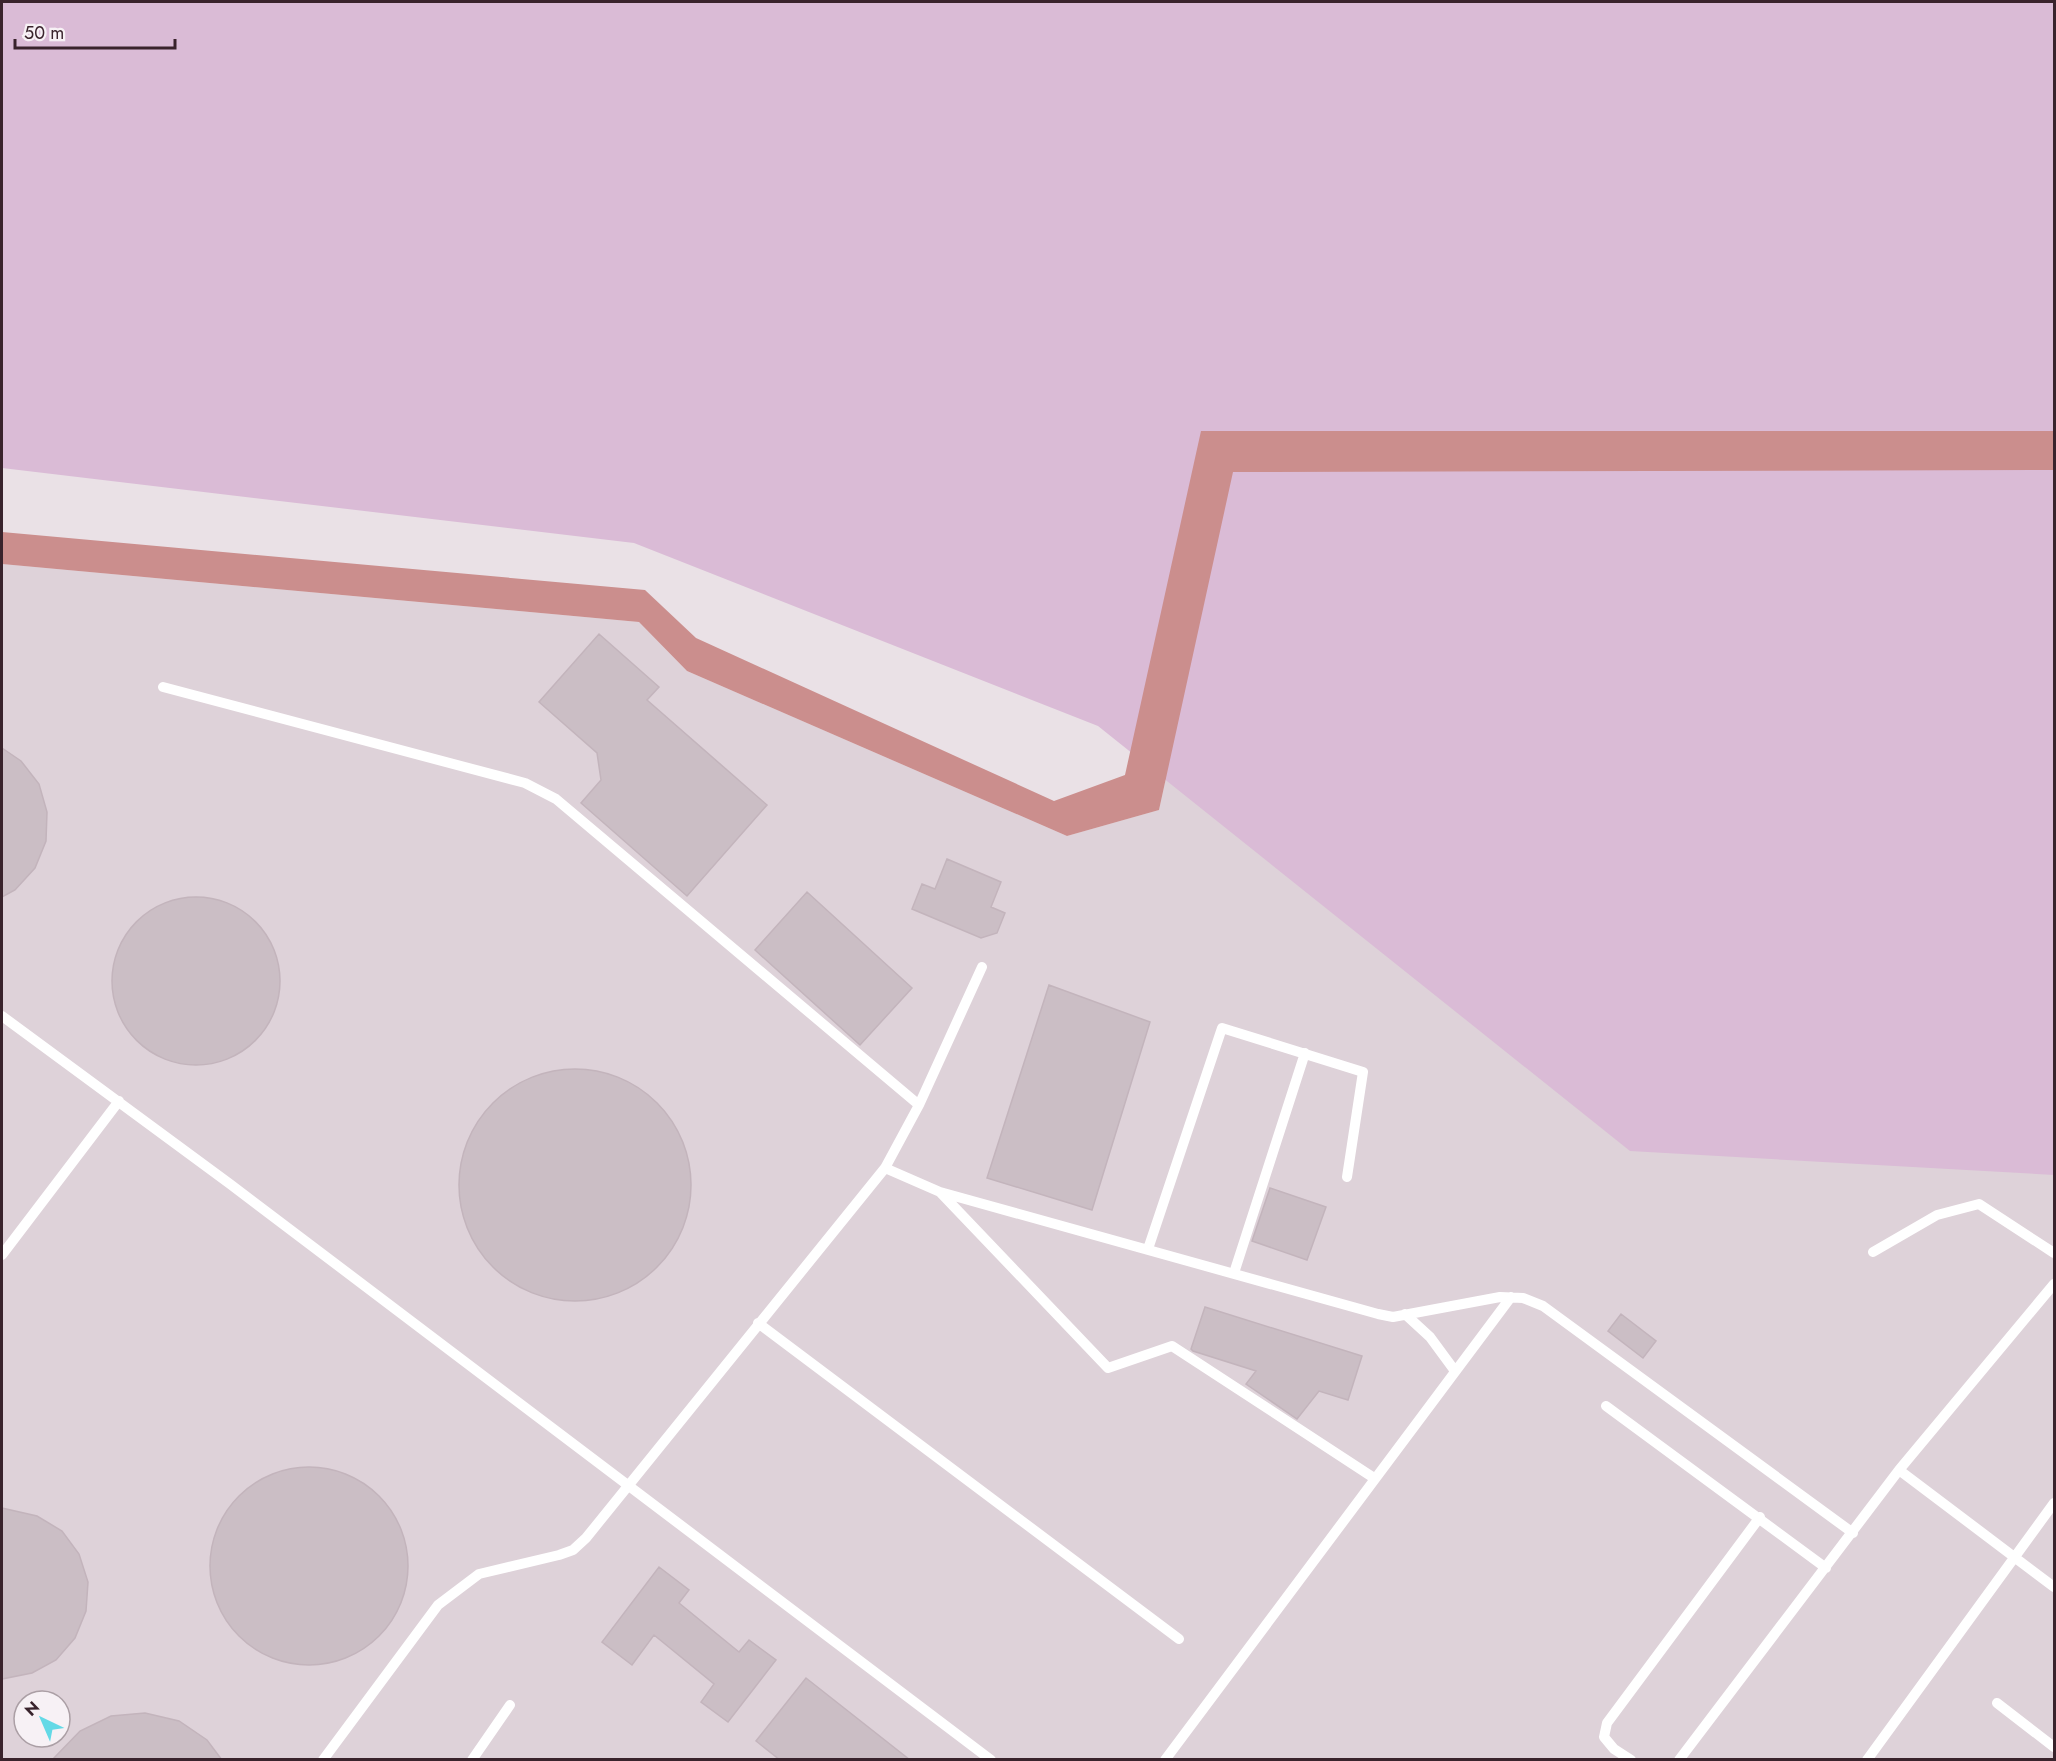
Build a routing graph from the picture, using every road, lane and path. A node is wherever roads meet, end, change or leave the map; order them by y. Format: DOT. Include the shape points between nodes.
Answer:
graph roads {
  1 [pos="163,687"];
  2 [pos="982,967"];
  3 [pos="2,1016"];
  4 [pos="1305,1053"];
  5 [pos="119,1101"];
  6 [pos="919,1105"];
  7 [pos="885,1168"];
  8 [pos="1347,1177"];
  9 [pos="940,1192"];
  10 [pos="1148,1249"];
  11 [pos="1873,1252"];
  12 [pos="2055,1253"];
  13 [pos="2,1255"];
  14 [pos="1234,1273"];
  15 [pos="2055,1284"];
  16 [pos="1511,1297"];
  17 [pos="1405,1314"];
  18 [pos="758,1323"];
  19 [pos="1455,1371"];
  20 [pos="1606,1406"];
  21 [pos="1899,1470"];
  22 [pos="1374,1478"];
  23 [pos="626,1486"];
  24 [pos="2055,1503"];
  25 [pos="1760,1517"];
  26 [pos="1853,1533"];
  27 [pos="2015,1557"];
  28 [pos="1826,1568"];
  29 [pos="2055,1587"];
  30 [pos="1179,1639"];
  31 [pos="1997,1703"];
  32 [pos="510,1705"];
  33 [pos="2055,1747"];
  34 [pos="323,1760"];
  35 [pos="472,1760"];
  36 [pos="991,1760"];
  37 [pos="1165,1760"];
  38 [pos="1631,1760"];
  39 [pos="1679,1760"];
  40 [pos="1867,1760"];
  1 -- 6 [label="lane" via="525,783 556,798"];
  2 -- 6 [label="lane"];
  3 -- 5 [label="lane"];
  4 -- 8 [label="lane" via="1363,1072"];
  4 -- 10 [label="lane" via="1222,1028"];
  4 -- 14 [label="lane"];
  5 -- 13 [label="lane"];
  5 -- 23 [label="lane"];
  6 -- 7 [label="lane"];
  7 -- 9 [label="lane"];
  7 -- 18 [label="lane"];
  9 -- 10 [label="lane"];
  9 -- 22 [label="lane" via="1108,1368 1172,1346"];
  10 -- 14 [label="lane"];
  11 -- 12 [label="lane" via="1937,1215 1979,1204"];
  14 -- 17 [label="lane" via="1378,1314"];
  15 -- 21 [label="lane"];
  16 -- 17 [label="lane"];
  16 -- 19 [label="lane"];
  16 -- 26 [label="lane" via="1543,1306"];
  17 -- 19 [label="lane" via="1430,1337"];
  18 -- 23 [label="lane"];
  18 -- 30 [label="lane"];
  19 -- 22 [label="lane"];
  20 -- 25 [label="lane"];
  21 -- 26 [label="lane"];
  21 -- 27 [label="lane"];
  22 -- 37 [label="lane"];
  23 -- 34 [label="lane" via="573,1550 479,1574 438,1605"];
  23 -- 36 [label="lane"];
  24 -- 27 [label="lane"];
  25 -- 28 [label="lane"];
  25 -- 38 [label="lane" via="1607,1723 1604,1737"];
  26 -- 28 [label="lane"];
  27 -- 29 [label="lane"];
  27 -- 40 [label="lane"];
  28 -- 39 [label="lane"];
  31 -- 33 [label="lane"];
  32 -- 35 [label="lane"];
}
